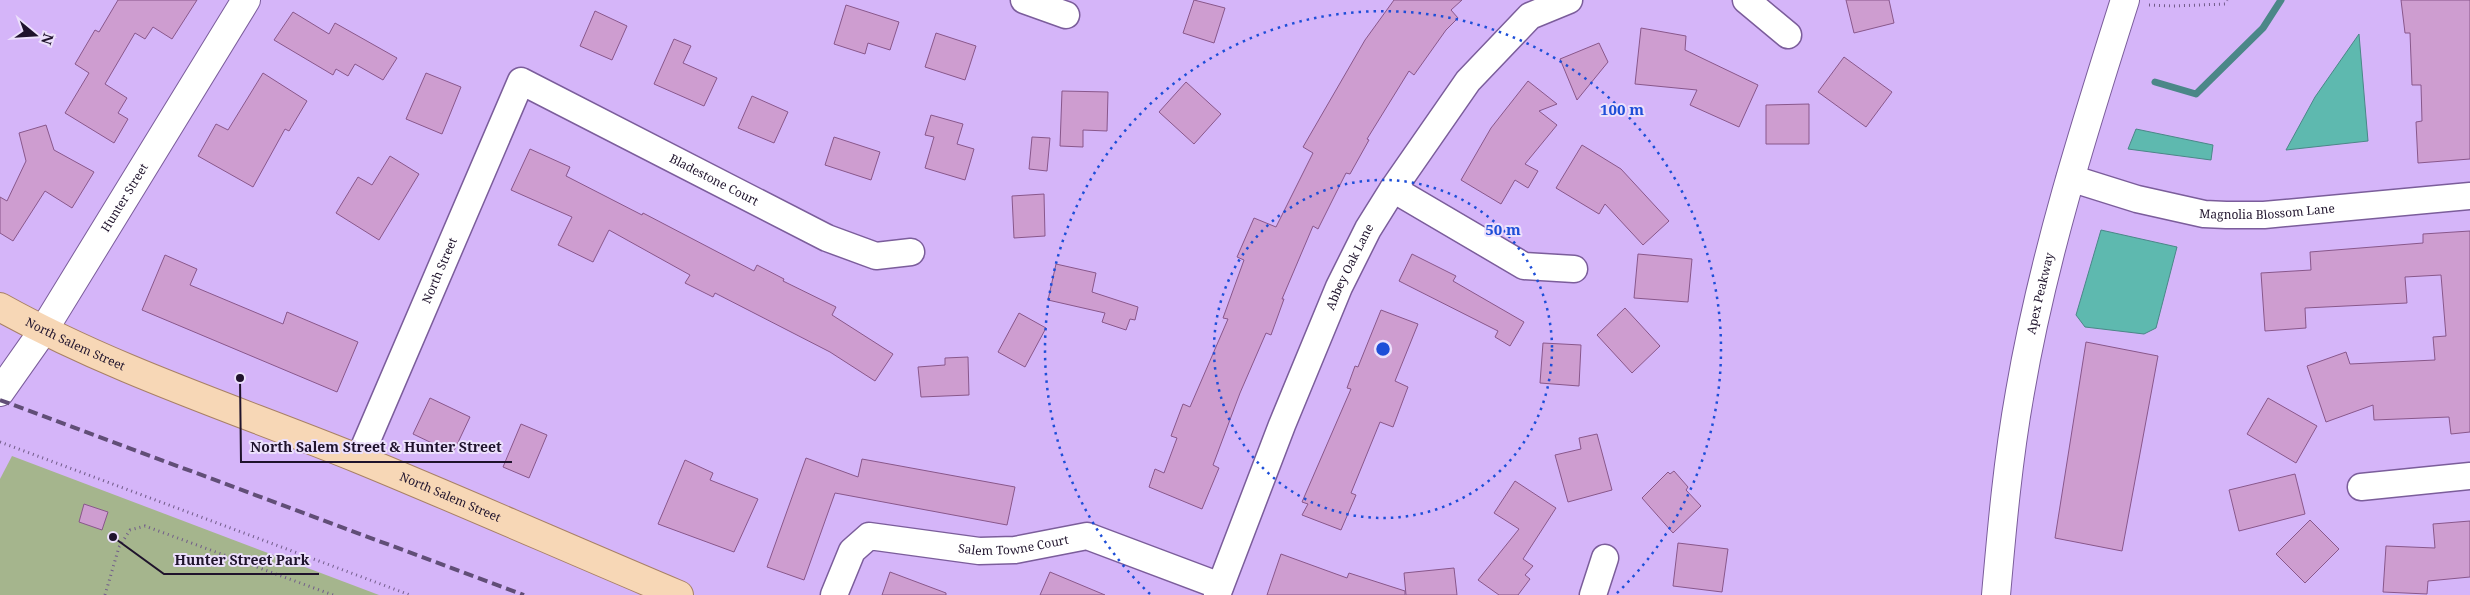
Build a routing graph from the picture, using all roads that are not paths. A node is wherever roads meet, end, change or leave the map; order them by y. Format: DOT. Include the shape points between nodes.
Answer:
graph roads {
  1 [pos="246,0"];
  2 [pos="1024,0"];
  3 [pos="1570,0"];
  4 [pos="1746,0"];
  5 [pos="2137,2"];
  6 [pos="1526,8"];
  7 [pos="1066,15"];
  8 [pos="1788,35"];
  9 [pos="521,81"];
  10 [pos="2070,178"];
  11 [pos="1393,189"];
  12 [pos="2470,196"];
  13 [pos="911,252"];
  14 [pos="1574,269"];
  15 [pos="0,307"];
  16 [pos="43,331"];
  17 [pos="0,392"];
  18 [pos="359,459"];
  19 [pos="2470,476"];
  20 [pos="2361,487"];
  21 [pos="1606,558"];
  22 [pos="1219,591"];
  23 [pos="679,595"];
  24 [pos="834,595"];
  25 [pos="1593,595"];
  26 [pos="1996,595"];
  1 -- 16 [label="main road, Hunter Street"];
  2 -- 7 [label="street"];
  3 -- 6 [label="street, Abbey Oak Lane"];
  4 -- 8 [label="street"];
  5 -- 10 [label="main road, Apex Peakway"];
  6 -- 11 [label="street, Abbey Oak Lane" via="1452,102"];
  9 -- 13 [label="street, Bladestone Court" via="827,238 876,256"];
  9 -- 18 [label="street, North Street"];
  10 -- 12 [label="street, Magnolia Blossom Lane" via="2137,199 2204,214 2226,215 2264,215"];
  10 -- 26 [label="main road, Apex Peakway" via="2046,269 2020,392 2002,521"];
  11 -- 14 [label="street" via="1524,266"];
  11 -- 22 [label="street, Abbey Oak Lane" via="1368,229 1339,287"];
  15 -- 16 [label="main road, North Salem Street"];
  16 -- 17 [label="main road, Hunter Street"];
  16 -- 18 [label="main road, North Salem Street" via="102,358"];
  18 -- 23 [label="main road, North Salem Street"];
  19 -- 20 [label="street"];
  21 -- 25 [label="street"];
  22 -- 24 [label="street, Salem Towne Court" via="1087,536 1015,550 979,551 869,536 852,551"];
}
